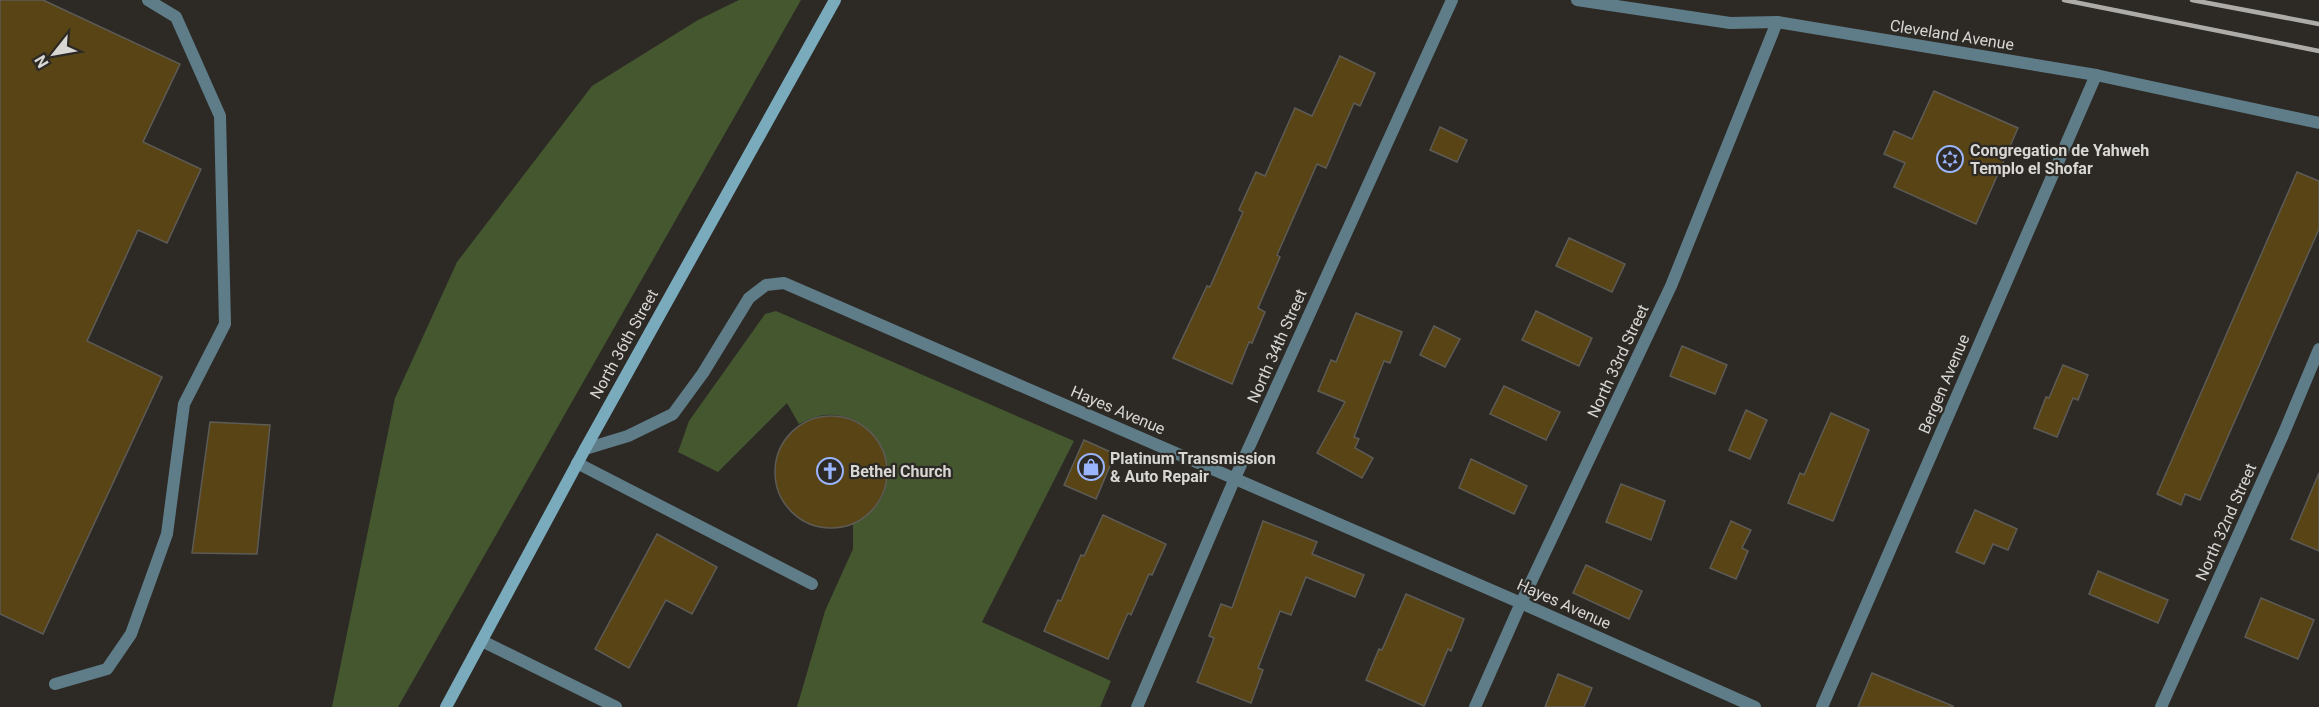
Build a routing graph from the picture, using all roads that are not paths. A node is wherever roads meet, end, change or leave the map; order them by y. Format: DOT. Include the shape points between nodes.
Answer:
graph roads {
  1 [pos="147,0"];
  2 [pos="1452,0"];
  3 [pos="1577,0"];
  4 [pos="832,4"];
  5 [pos="1777,22"];
  6 [pos="2096,75"];
  7 [pos="2319,123"];
  8 [pos="2319,349"];
  9 [pos="585,449"];
  10 [pos="577,463"];
  11 [pos="1235,478"];
  12 [pos="812,585"];
  13 [pos="1521,603"];
  14 [pos="482,641"];
  15 [pos="56,684"];
  16 [pos="611,706"];
  17 [pos="446,707"];
  18 [pos="1137,707"];
  19 [pos="1475,707"];
  20 [pos="1755,707"];
  21 [pos="1822,707"];
  22 [pos="2161,707"];
  1 -- 15 [label="street" via="176,17 220,116 225,324 184,404 167,534 131,634 107,669"];
  2 -- 11 [label="street, North 34th Street"];
  3 -- 5 [label="street, Cleveland Avenue" via="1730,23"];
  4 -- 9 [label="street, North 36th Street"];
  5 -- 6 [label="street, Cleveland Avenue"];
  5 -- 13 [label="street, North 33rd Street" via="1671,286"];
  6 -- 7 [label="street, Cleveland Avenue"];
  6 -- 21 [label="street, Bergen Avenue"];
  8 -- 22 [label="street, North 32nd Street"];
  9 -- 10 [label="street, North 36th Street"];
  9 -- 11 [label="street, Hayes Avenue" via="628,436 673,414 748,298 766,285 784,283"];
  10 -- 12 [label="street"];
  10 -- 14 [label="street, North 36th Street"];
  11 -- 13 [label="street, Hayes Avenue"];
  11 -- 18 [label="street, North 34th Street"];
  13 -- 19 [label="street, North 33rd Street"];
  13 -- 20 [label="street, Hayes Avenue"];
  14 -- 16 [label="street"];
  14 -- 17 [label="street, North 36th Street"];
}
